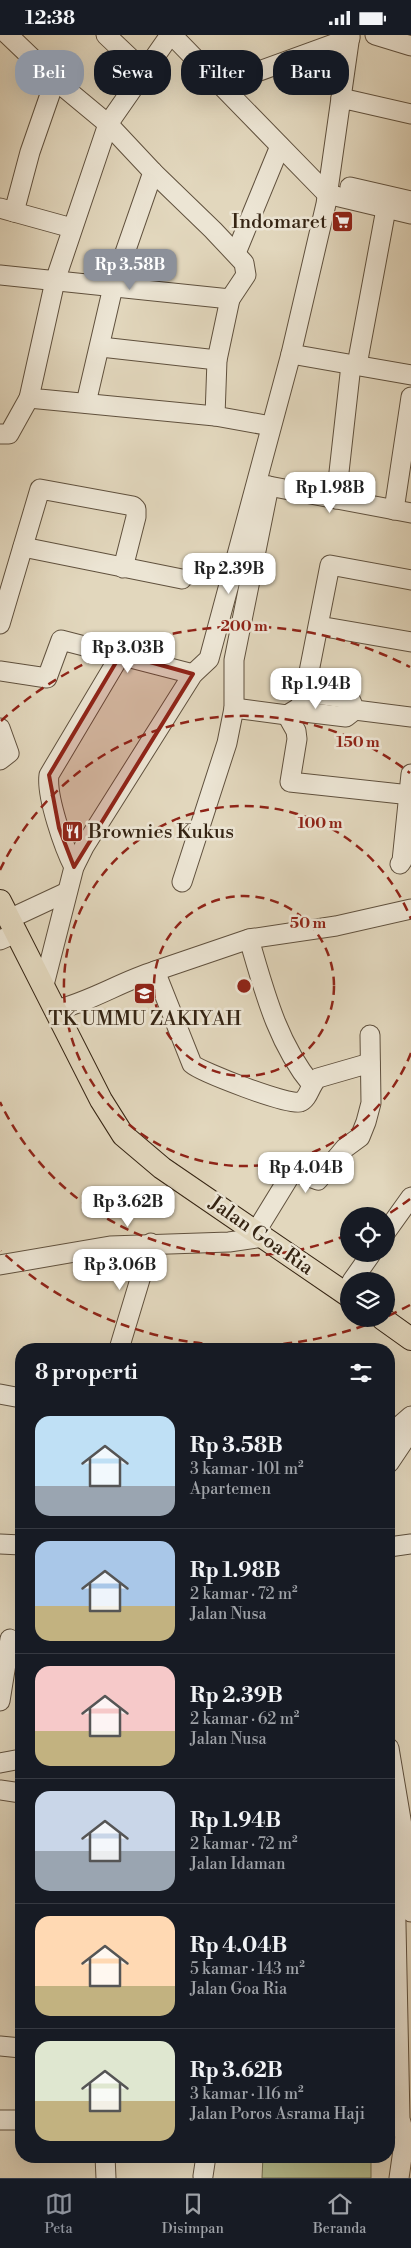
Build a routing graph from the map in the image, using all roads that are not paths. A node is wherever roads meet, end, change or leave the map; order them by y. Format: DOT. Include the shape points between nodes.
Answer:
graph roads {
  1 [pos="2,35"];
  2 [pos="8,35"];
  3 [pos="106,35"];
  4 [pos="171,35"];
  5 [pos="375,35"];
  6 [pos="350,37"];
  7 [pos="0,40"];
  8 [pos="411,46"];
  9 [pos="24,50"];
  10 [pos="122,50"];
  11 [pos="160,50"];
  12 [pos="186,50"];
  13 [pos="263,69"];
  14 [pos="50,95"];
  15 [pos="73,95"];
  16 [pos="129,95"];
  17 [pos="231,95"];
  18 [pos="341,98"];
  19 [pos="411,114"];
  20 [pos="108,124"];
  21 [pos="280,146"];
  22 [pos="153,172"];
  23 [pos="325,187"];
  24 [pos="411,201"];
  25 [pos="386,209"];
  26 [pos="7,210"];
  27 [pos="411,214"];
  28 [pos="72,229"];
  29 [pos="236,253"];
  30 [pos="0,275"];
  31 [pos="56,281"];
  32 [pos="113,287"];
  33 [pos="230,299"];
  34 [pos="100,347"];
  35 [pos="291,354"];
  36 [pos="217,360"];
  37 [pos="354,365"];
  38 [pos="411,375"];
  39 [pos="29,397"];
  40 [pos="411,397"];
  41 [pos="86,403"];
  42 [pos="215,416"];
  43 [pos="271,426"];
  44 [pos="0,434"];
  45 [pos="262,484"];
  46 [pos="336,499"];
  47 [pos="402,512"];
  48 [pos="23,547"];
  49 [pos="123,568"];
  50 [pos="182,579"];
  51 [pos="411,580"];
  52 [pos="0,624"];
  53 [pos="319,626"];
  54 [pos="411,643"];
  55 [pos="121,654"];
  56 [pos="209,659"];
  57 [pos="234,659"];
  58 [pos="0,671"];
  59 [pos="193,674"];
  60 [pos="305,692"];
  61 [pos="234,708"];
  62 [pos="355,710"];
  63 [pos="292,713"];
  64 [pos="411,717"];
  65 [pos="0,729"];
  66 [pos="0,760"];
  67 [pos="411,774"];
  68 [pos="410,794"];
  69 [pos="400,864"];
  70 [pos="74,867"];
  71 [pos="182,882"];
  72 [pos="67,893"];
  73 [pos="411,909"];
  74 [pos="6,923"];
  75 [pos="248,939"];
  76 [pos="154,971"];
  77 [pos="44,985"];
  78 [pos="55,1010"];
  79 [pos="370,1035"];
  80 [pos="370,1063"];
  81 [pos="312,1085"];
  82 [pos="411,1197"];
  83 [pos="395,1219"];
  84 [pos="259,1235"];
  85 [pos="151,1243"];
  86 [pos="0,1265"];
  87 [pos="340,1284"];
  88 [pos="394,1327"];
  89 [pos="411,1339"];
  90 [pos="122,1343"];
  91 [pos="0,1394"];
  92 [pos="15,1397"];
  93 [pos="410,1418"];
  94 [pos="395,1430"];
  95 [pos="395,1454"];
  96 [pos="0,1543"];
  97 [pos="15,1544"];
  98 [pos="411,1544"];
  99 [pos="395,1546"];
  100 [pos="10,1639"];
  101 [pos="0,1701"];
  102 [pos="15,1760"];
  103 [pos="0,1763"];
  104 [pos="0,1789"];
  105 [pos="15,1792"];
  106 [pos="395,1803"];
  107 [pos="397,1821"];
  108 [pos="401,1877"];
  109 [pos="411,1912"];
  110 [pos="0,2046"];
  111 [pos="15,2047"];
  112 [pos="15,2119"];
  113 [pos="0,2120"];
  114 [pos="403,2126"];
  115 [pos="106,2163"];
  116 [pos="205,2163"];
  117 [pos="204,2176"];
  118 [pos="106,2178"];
  119 [pos="399,2178"];
  1 -- 7 [label="street"];
  2 -- 9 [label="street"];
  3 -- 10 [label="street"];
  4 -- 11 [label="street"];
  4 -- 12 [label="street"];
  5 -- 8 [label="street"];
  6 -- 13 [label="street"];
  6 -- 18 [label="street"];
  14 -- 26 [label="street"];
  15 -- 20 [label="street"];
  16 -- 20 [label="street"];
  17 -- 21 [label="street"];
  18 -- 19 [label="street"];
  18 -- 23 [label="street"];
  20 -- 22 [label="street"];
  20 -- 28 [label="street"];
  21 -- 23 [label="street"];
  21 -- 29 [label="street"];
  22 -- 29 [label="street"];
  22 -- 32 [label="street"];
  23 -- 24 [label="street"];
  23 -- 25 [label="street"];
  23 -- 35 [label="street"];
  25 -- 27 [label="street"];
  25 -- 37 [label="street"];
  26 -- 28 [label="street"];
  28 -- 31 [label="street"];
  29 -- 33 [label="street" via="246,272"];
  30 -- 31 [label="street"];
  31 -- 32 [label="street"];
  31 -- 39 [label="street"];
  32 -- 33 [label="street"];
  32 -- 34 [label="street"];
  33 -- 36 [label="street"];
  34 -- 36 [label="street"];
  34 -- 41 [label="street"];
  35 -- 37 [label="street"];
  35 -- 43 [label="street"];
  36 -- 42 [label="street"];
  37 -- 38 [label="street"];
  37 -- 46 [label="street"];
  39 -- 41 [label="street"];
  39 -- 44 [label="street" via="9,434"];
  40 -- 47 [label="street"];
  41 -- 42 [label="street"];
  42 -- 43 [label="street"];
  43 -- 45 [label="street"];
  45 -- 46 [label="street"];
  45 -- 56 [label="street"];
  45 -- 57 [label="street"];
  46 -- 47 [label="street"];
  48 -- 49 [label="street"];
  48 -- 49 [label="street" via="40,489 133,506 136,517"];
  48 -- 52 [label="street"];
  49 -- 50 [label="street"];
  51 -- 53 [label="street" via="330,565"];
  53 -- 54 [label="street"];
  53 -- 60 [label="street"];
  55 -- 58 [label="street" via="61,640 47,678"];
  55 -- 59 [label="street"];
  55 -- 70 [label="street" via="48,775 59,828"];
  56 -- 57 [label="street"];
  56 -- 59 [label="street"];
  57 -- 61 [label="street"];
  59 -- 70 [label="street"];
  60 -- 62 [label="street" via="350,699"];
  60 -- 63 [label="street"];
  61 -- 63 [label="street"];
  61 -- 71 [label="street" via="225,752"];
  62 -- 63 [label="street" via="346,717"];
  62 -- 64 [label="street"];
  63 -- 68 [label="street" via="297,739 290,782"];
  65 -- 66 [label="street" via="10,753"];
  67 -- 68 [label="street"];
  68 -- 69 [label="street"];
  70 -- 72 [label="street"];
  72 -- 74 [label="street"];
  72 -- 77 [label="street"];
  73 -- 75 [label="street" via="336,926"];
  74 -- 77 [label="main road, Jalan Goa Ria"];
  75 -- 76 [label="street"];
  75 -- 81 [label="street" via="281,1037"];
  76 -- 78 [label="street" via="128,979 73,1006"];
  76 -- 81 [label="street" via="194,1066 290,1103 305,1099"];
  77 -- 78 [label="main road, Jalan Goa Ria"];
  78 -- 84 [label="main road, Jalan Goa Ria" via="101,1100 123,1135 162,1168"];
  79 -- 80 [label="street"];
  80 -- 81 [label="street" via="318,1078"];
  80 -- 84 [label="street" via="371,1103 360,1137 345,1148 318,1179 293,1171"];
  82 -- 83 [label="street"];
  84 -- 85 [label="street" via="235,1242"];
  84 -- 87 [label="main road, Jalan Goa Ria"];
  85 -- 86 [label="street" via="110,1246"];
  85 -- 90 [label="street"];
  88 -- 89 [label="main road"];
  91 -- 92 [label="street"];
  93 -- 94 [label="street"];
  93 -- 95 [label="street" via="407,1436"];
  96 -- 97 [label="street"];
  98 -- 99 [label="street"];
  100 -- 101 [label="street"];
  102 -- 103 [label="street"];
  104 -- 105 [label="street"];
  106 -- 107 [label="street"];
  107 -- 108 [label="street"];
  108 -- 109 [label="street"];
  108 -- 114 [label="street"];
  110 -- 111 [label="street"];
  112 -- 113 [label="street"];
  114 -- 119 [label="street"];
  115 -- 118 [label="street"];
  116 -- 117 [label="street"];
}
